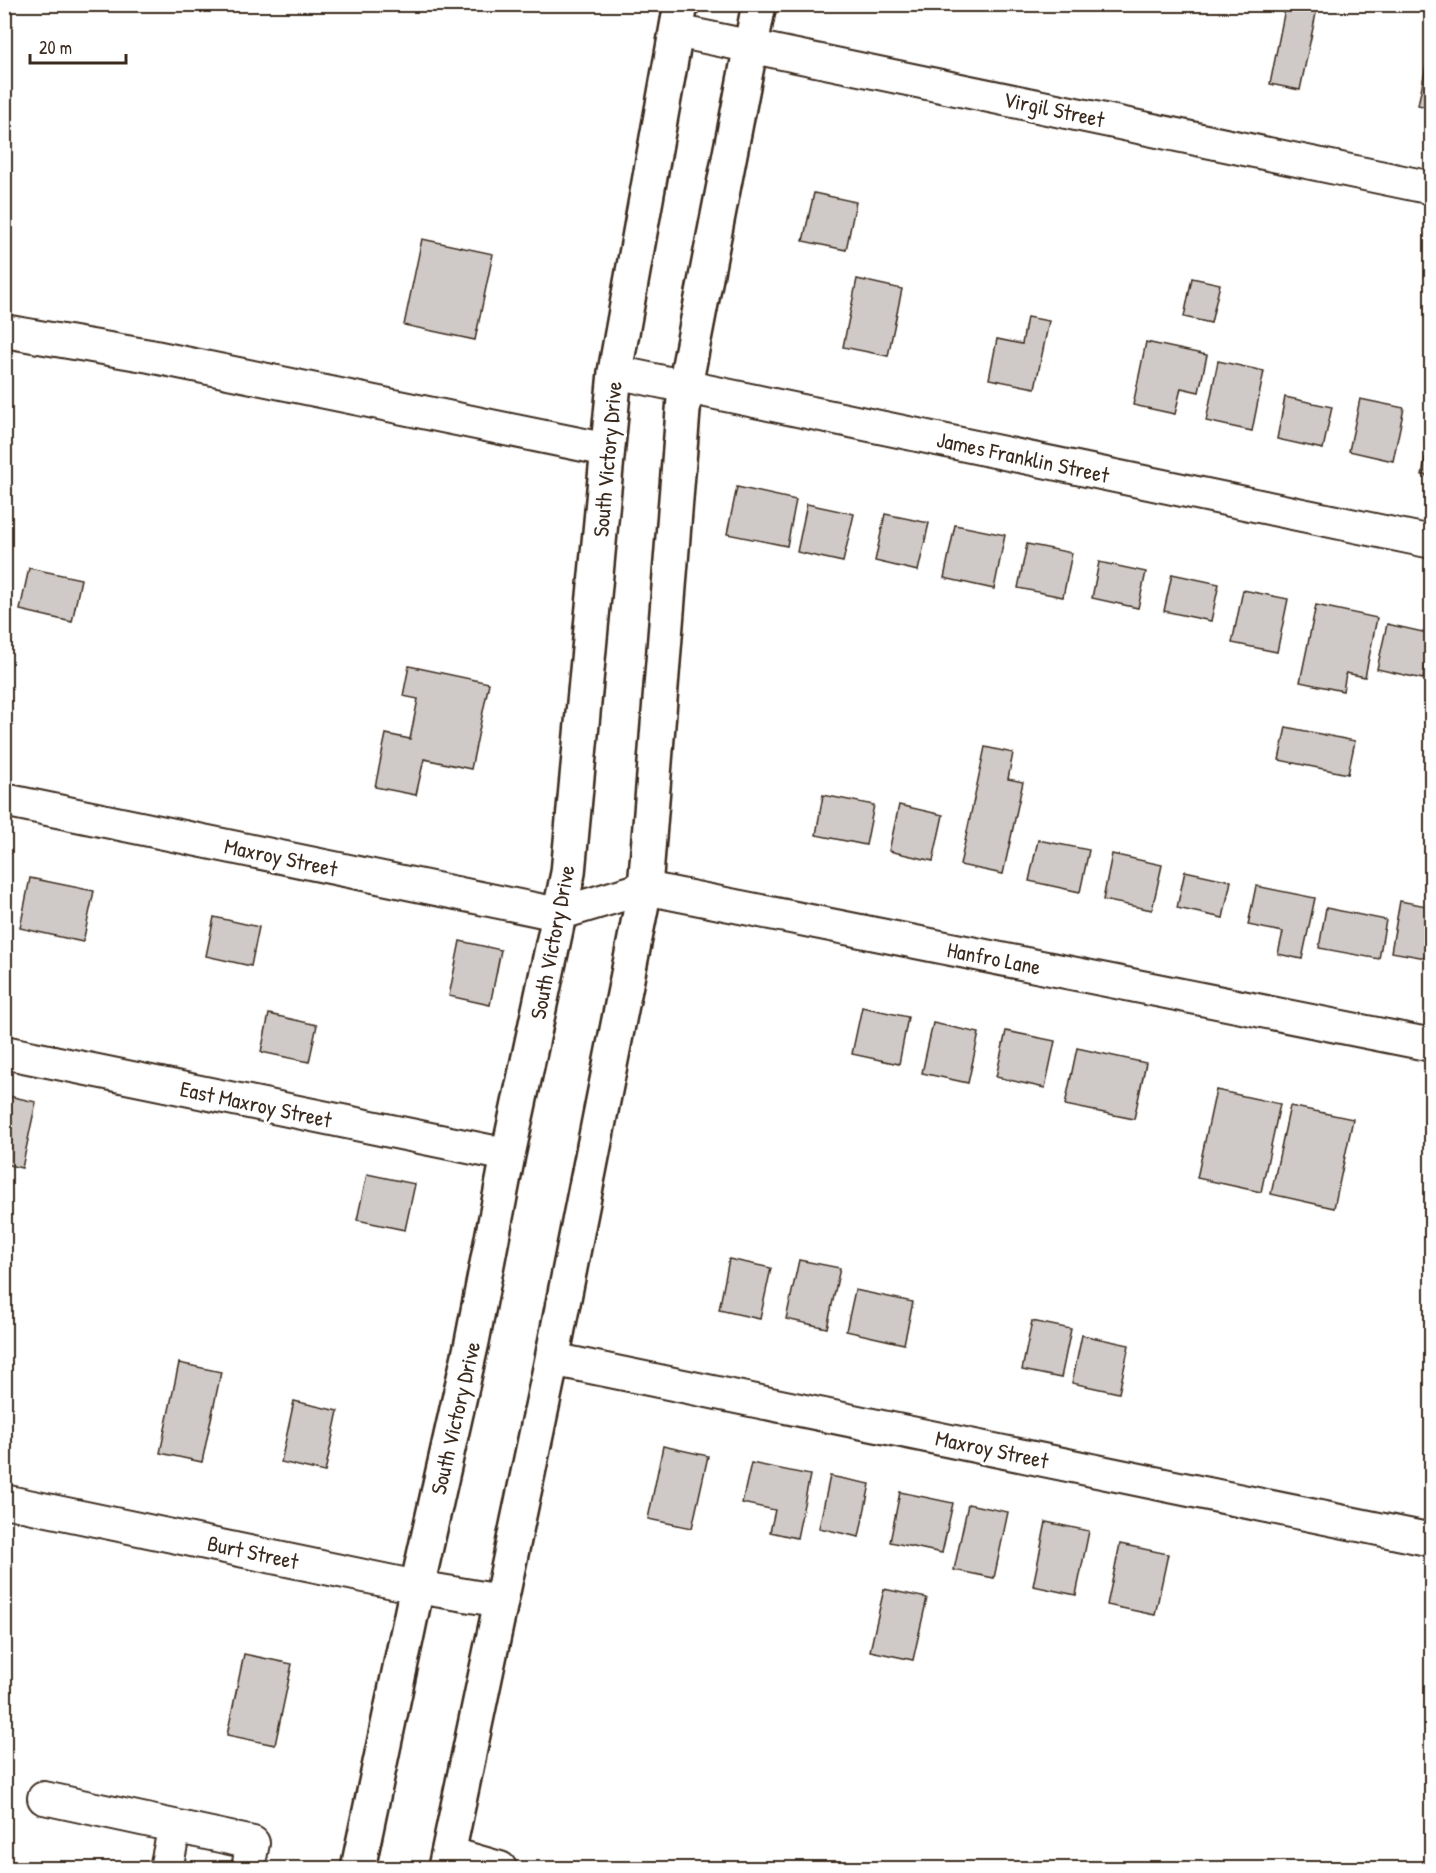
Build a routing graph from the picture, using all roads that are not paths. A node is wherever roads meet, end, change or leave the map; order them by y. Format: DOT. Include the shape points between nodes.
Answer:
graph roads {
  1 [pos="759,4"];
  2 [pos="679,18"];
  3 [pos="750,46"];
  4 [pos="1431,188"];
  5 [pos="4,331"];
  6 [pos="615,372"];
  7 [pos="685,386"];
  8 [pos="608,450"];
  9 [pos="1431,542"];
  10 [pos="4,800"];
  11 [pos="645,888"];
  12 [pos="558,914"];
  13 [pos="1431,1045"];
  14 [pos="4,1052"];
  15 [pos="507,1155"];
  16 [pos="552,1359"];
  17 [pos="4,1501"];
  18 [pos="1431,1540"];
  19 [pos="417,1587"];
  20 [pos="501,1601"];
  21 [pos="44,1798"];
  22 [pos="175,1826"];
  23 [pos="447,1861"];
  24 [pos="500,1868"];
  25 [pos="166,1869"];
  26 [pos="248,1869"];
  27 [pos="358,1869"];
  1 -- 3 [label="main road"];
  2 -- 3 [label="street, Virgil Street"];
  2 -- 6 [label="main road, South Victory Drive"];
  3 -- 4 [label="street, Virgil Street"];
  3 -- 7 [label="main road"];
  5 -- 8 [label="street" via="150,356"];
  6 -- 7 [label="street, James Franklin Street"];
  6 -- 8 [label="main road, South Victory Drive"];
  7 -- 9 [label="street, James Franklin Street"];
  7 -- 11 [label="main road"];
  8 -- 12 [label="main road, South Victory Drive" via="568,873"];
  10 -- 12 [label="street, Maxroy Street"];
  11 -- 12 [label="street, Hanfro Lane"];
  11 -- 13 [label="street, Hanfro Lane"];
  11 -- 16 [label="main road"];
  12 -- 15 [label="main road, South Victory Drive"];
  14 -- 15 [label="street, East Maxroy Street"];
  15 -- 19 [label="main road, South Victory Drive" via="472,1342"];
  16 -- 18 [label="street, Maxroy Street"];
  16 -- 20 [label="main road"];
  17 -- 19 [label="street, Burt Street"];
  19 -- 20 [label="street, Burt Street"];
  19 -- 27 [label="main road, South Victory Drive"];
  20 -- 23 [label="main road"];
  21 -- 22 [label="street"];
  22 -- 25 [label="street"];
  22 -- 26 [label="street" via="253,1843"];
  23 -- 24 [label="street"];
}
